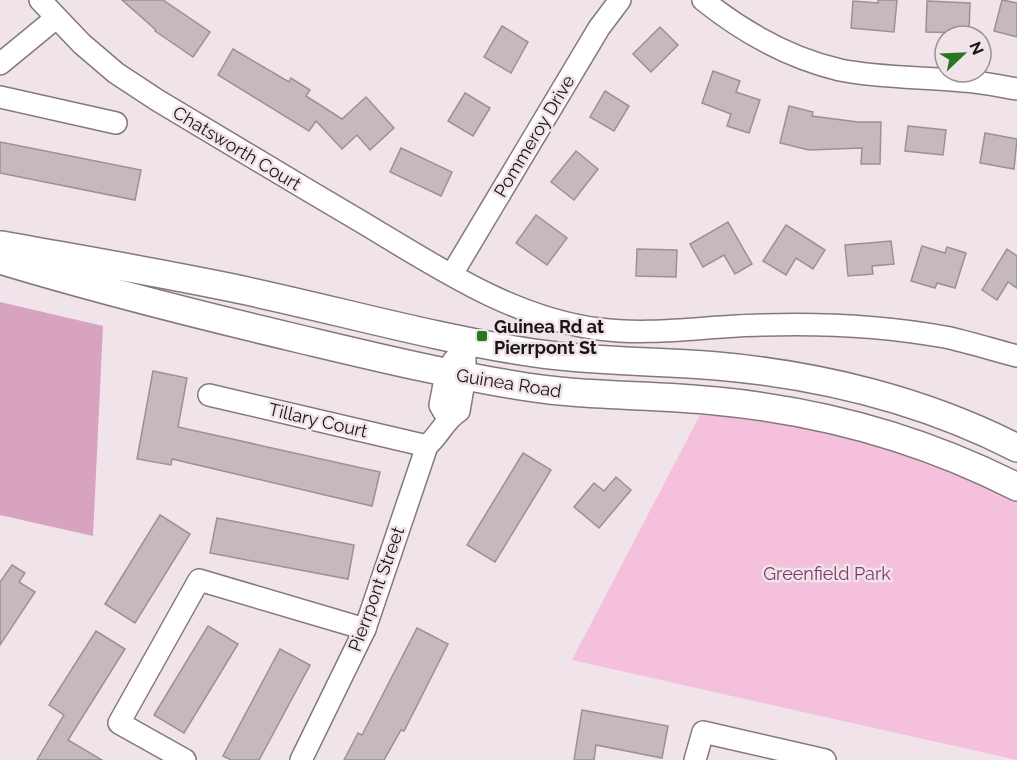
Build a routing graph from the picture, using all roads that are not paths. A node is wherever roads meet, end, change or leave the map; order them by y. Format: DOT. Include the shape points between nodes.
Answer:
graph roads {
  1 [pos="40,0"];
  2 [pos="620,0"];
  3 [pos="703,0"];
  4 [pos="56,18"];
  5 [pos="0,64"];
  6 [pos="1017,89"];
  7 [pos="0,97"];
  8 [pos="116,123"];
  9 [pos="0,245"];
  10 [pos="0,260"];
  11 [pos="452,274"];
  12 [pos="465,341"];
  13 [pos="1017,356"];
  14 [pos="456,375"];
  15 [pos="209,395"];
  16 [pos="428,446"];
  17 [pos="1017,448"];
  18 [pos="1017,487"];
  19 [pos="365,629"];
  20 [pos="185,760"];
  21 [pos="301,760"];
  22 [pos="695,760"];
  23 [pos="825,760"];
  1 -- 4 [label="street, Chatsworth Court"];
  2 -- 11 [label="street, Pommeroy Drive" via="599,28"];
  3 -- 6 [label="street" via="748,33 822,65 867,74"];
  4 -- 5 [label="street"];
  4 -- 11 [label="street, Chatsworth Court" via="81,44 157,100"];
  7 -- 8 [label="street"];
  9 -- 12 [label="main road, Guinea Road" via="231,288"];
  10 -- 14 [label="main road, Guinea Road" via="98,289"];
  11 -- 13 [label="street" via="527,312 597,329 659,332 820,324 884,328"];
  12 -- 14 [label="street, Pierrpont Street"];
  12 -- 17 [label="main road, Guinea Road" via="571,358 715,366 801,377 930,411"];
  14 -- 16 [label="street, Pierrpont Street" via="440,405 448,419"];
  14 -- 18 [label="main road, Guinea Road" via="568,392 712,400 795,411 919,444"];
  15 -- 16 [label="street, Tillary Court"];
  16 -- 19 [label="street, Pierrpont Street"];
  19 -- 20 [label="street" via="199,580 119,723"];
  19 -- 21 [label="street, Pierrpont Street"];
  22 -- 23 [label="street" via="703,732"];
}
